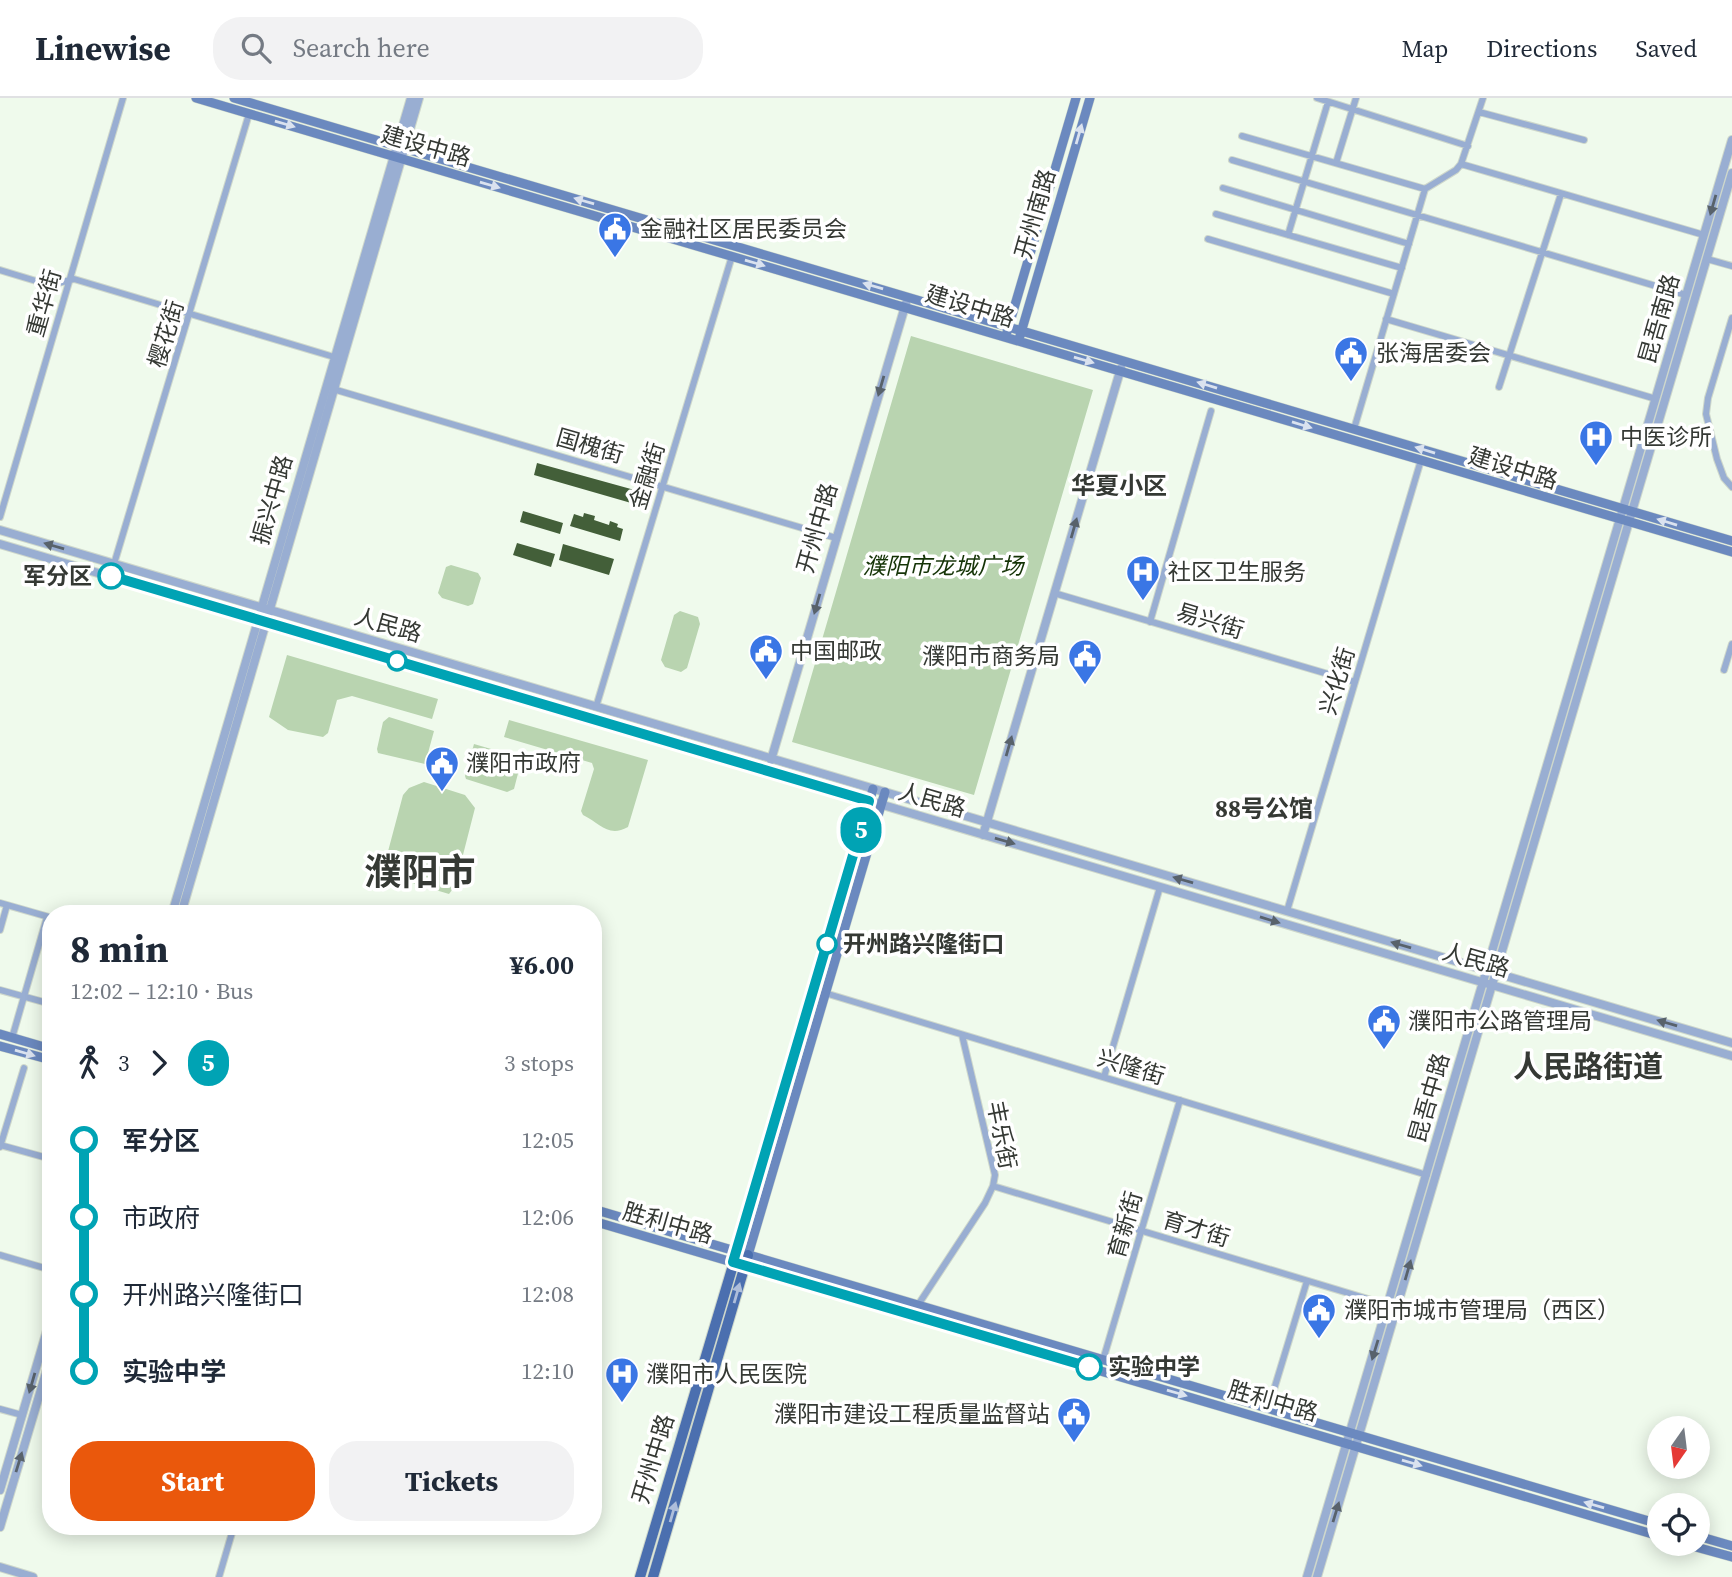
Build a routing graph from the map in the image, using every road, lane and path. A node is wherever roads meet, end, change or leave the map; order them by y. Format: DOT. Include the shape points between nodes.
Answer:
graph roads {
  1 [pos="122,98"];
  2 [pos="196,98"];
  3 [pos="234,98"];
  4 [pos="411,98"];
  5 [pos="419,98"];
  6 [pos="1076,98"];
  7 [pos="1090,98"];
  8 [pos="1317,98"];
  9 [pos="1356,98"];
  10 [pos="1483,98"];
  11 [pos="1328,102"];
  12 [pos="1352,111"];
  13 [pos="1479,112"];
  14 [pos="249,114"];
  15 [pos="1242,136"];
  16 [pos="1584,140"];
  17 [pos="1732,140"];
  18 [pos="1468,146"];
  19 [pos="399,152"];
  20 [pos="1311,156"];
  21 [pos="1232,160"];
  22 [pos="1336,163"];
  23 [pos="1461,164"];
  24 [pos="1732,173"];
  25 [pos="1304,182"];
  26 [pos="1223,188"];
  27 [pos="1425,189"];
  28 [pos="1561,194"];
  29 [pos="1295,210"];
  30 [pos="1216,214"];
  31 [pos="1417,217"];
  32 [pos="1288,234"];
  33 [pos="1704,235"];
  34 [pos="1208,239"];
  35 [pos="1409,244"];
  36 [pos="1542,253"];
  37 [pos="732,256"];
  38 [pos="1707,258"];
  39 [pos="1732,266"];
  40 [pos="1402,268"];
  41 [pos="0,270"];
  42 [pos="69,279"];
  43 [pos="1394,294"];
  44 [pos="1686,295"];
  45 [pos="907,297"];
  46 [pos="904,307"];
  47 [pos="190,314"];
  48 [pos="1732,318"];
  49 [pos="1386,319"];
  50 [pos="1009,327"];
  51 [pos="1022,331"];
  52 [pos="1006,337"];
  53 [pos="1019,341"];
  54 [pos="1509,355"];
  55 [pos="334,357"];
  56 [pos="1123,360"];
  57 [pos="1120,371"];
  58 [pos="1499,387"];
  59 [pos="333,389"];
  60 [pos="1656,399"];
  61 [pos="1211,411"];
  62 [pos="1354,429"];
  63 [pos="1421,460"];
  64 [pos="663,486"];
  65 [pos="1732,487"];
  66 [pos="1628,510"];
  67 [pos="0,517"];
  68 [pos="1625,521"];
  69 [pos="0,530"];
  70 [pos="836,538"];
  71 [pos="1732,541"];
  72 [pos="0,544"];
  73 [pos="1732,552"];
  74 [pos="114,564"];
  75 [pos="1054,593"];
  76 [pos="264,608"];
  77 [pos="261,621"];
  78 [pos="1150,622"];
  79 [pos="1732,644"];
  80 [pos="1724,670"];
  81 [pos="1355,682"];
  82 [pos="596,707"];
  83 [pos="771,758"];
  84 [pos="768,771"];
  85 [pos="873,789"];
  86 [pos="885,792"];
  87 [pos="869,801"];
  88 [pos="881,805"];
  89 [pos="987,822"];
  90 [pos="983,835"];
  91 [pos="1160,887"];
  92 [pos="4,904"];
  93 [pos="175,905"];
  94 [pos="183,905"];
  95 [pos="1287,911"];
  96 [pos="42,915"];
  97 [pos="0,930"];
  98 [pos="42,939"];
  99 [pos="1491,972"];
  100 [pos="1488,984"];
  101 [pos="0,990"];
  102 [pos="825,993"];
  103 [pos="24,996"];
  104 [pos="42,1001"];
  105 [pos="0,1034"];
  106 [pos="962,1035"];
  107 [pos="12,1038"];
  108 [pos="1732,1042"];
  109 [pos="0,1046"];
  110 [pos="42,1046"];
  111 [pos="1732,1056"];
  112 [pos="42,1058"];
  113 [pos="24,1068"];
  114 [pos="1104,1077"];
  115 [pos="1180,1100"];
  116 [pos="0,1146"];
  117 [pos="42,1157"];
  118 [pos="1427,1175"];
  119 [pos="993,1186"];
  120 [pos="602,1212"];
  121 [pos="602,1223"];
  122 [pos="1141,1231"];
  123 [pos="0,1255"];
  124 [pos="741,1258"];
  125 [pos="42,1267"];
  126 [pos="1307,1280"];
  127 [pos="918,1305"];
  128 [pos="1388,1305"];
  129 [pos="42,1347"];
  130 [pos="1103,1360"];
  131 [pos="42,1386"];
  132 [pos="0,1409"];
  133 [pos="1268,1409"];
  134 [pos="22,1415"];
  135 [pos="1355,1434"];
  136 [pos="1351,1445"];
  137 [pos="0,1490"];
  138 [pos="1647,1520"];
  139 [pos="0,1527"];
  140 [pos="1647,1532"];
  141 [pos="231,1535"];
  142 [pos="1710,1540"];
  143 [pos="1732,1546"];
  144 [pos="1710,1551"];
  145 [pos="1732,1557"];
  146 [pos="0,1567"];
  147 [pos="33,1577"];
  148 [pos="219,1577"];
  149 [pos="640,1577"];
  150 [pos="653,1577"];
  151 [pos="1307,1577"];
  152 [pos="1317,1577"];
  1 -- 42 [label="street, 重华街"];
  2 -- 14 [label="main road, 建设中路"];
  3 -- 19 [label="main road, 建设中路"];
  4 -- 19 [label="street, 振兴中路"];
  5 -- 19 [label="street, 振兴中路"];
  6 -- 50 [label="main road, 开州南路"];
  51 -- 7 [label="main road, 开州南路, one-way"];
  8 -- 11 [label="street"];
  9 -- 12 [label="street"];
  10 -- 13 [label="street"];
  11 -- 12 [label="street"];
  11 -- 20 [label="street"];
  12 -- 18 [label="street"];
  12 -- 22 [label="street"];
  13 -- 16 [label="street"];
  13 -- 18 [label="street"];
  14 -- 19 [label="main road, 建设中路, one-way"];
  14 -- 47 [label="street, 樱花街"];
  15 -- 20 [label="street"];
  17 -- 33 [label="street, 昆吾南路, one-way"];
  18 -- 23 [label="street"];
  19 -- 37 [label="main road, 建设中路, one-way"];
  45 -- 19 [label="main road, 建设中路, one-way"];
  19 -- 55 [label="street, 振兴中路"];
  19 -- 59 [label="street, 振兴中路"];
  20 -- 22 [label="street"];
  20 -- 25 [label="street"];
  21 -- 25 [label="street"];
  22 -- 27 [label="street"];
  23 -- 27 [label="street"];
  23 -- 28 [label="street"];
  24 -- 38 [label="street, 昆吾南路"];
  25 -- 29 [label="street"];
  25 -- 31 [label="street"];
  26 -- 29 [label="street"];
  27 -- 31 [label="street"];
  28 -- 33 [label="street"];
  28 -- 36 [label="street"];
  29 -- 32 [label="street"];
  29 -- 35 [label="street"];
  30 -- 32 [label="street"];
  31 -- 35 [label="street"];
  31 -- 36 [label="street"];
  32 -- 40 [label="street"];
  33 -- 44 [label="street, 昆吾南路"];
  34 -- 43 [label="street"];
  35 -- 40 [label="street"];
  36 -- 44 [label="street"];
  36 -- 54 [label="street"];
  37 -- 46 [label="main road, 建设中路, one-way"];
  37 -- 64 [label="street, 金融街"];
  38 -- 39 [label="street"];
  38 -- 66 [label="street, 昆吾南路"];
  40 -- 43 [label="street"];
  41 -- 42 [label="street" via="46,284"];
  42 -- 47 [label="street"];
  42 -- 67 [label="street, 重华街"];
  43 -- 49 [label="street"];
  44 -- 60 [label="street, 昆吾南路"];
  45 -- 46 [label="street, 开州中路"];
  45 -- 50 [label="main road, 建设中路"];
  46 -- 52 [label="main road, 建设中路"];
  46 -- 70 [label="street, 开州中路, one-way"];
  47 -- 55 [label="street"];
  47 -- 74 [label="street, 樱花街"];
  48 -- 65 [label="street" via="1706,414 1724,478"];
  49 -- 54 [label="street"];
  49 -- 62 [label="street"];
  50 -- 51 [label="main road, 建设中路"];
  50 -- 52 [label="main road, 开州南路"];
  51 -- 53 [label="main road, 开州南路"];
  51 -- 56 [label="main road, 建设中路"];
  52 -- 53 [label="main road, 建设中路"];
  53 -- 57 [label="main road, 建设中路, one-way"];
  54 -- 58 [label="street"];
  54 -- 60 [label="street"];
  55 -- 76 [label="street, 振兴中路"];
  56 -- 57 [label="street"];
  62 -- 56 [label="main road, 建设中路, one-way"];
  57 -- 63 [label="main road, 建设中路, one-way"];
  75 -- 57 [label="street, one-way"];
  59 -- 64 [label="street, 国槐街"];
  59 -- 76 [label="street, 振兴中路"];
  60 -- 66 [label="street, 昆吾南路"];
  61 -- 78 [label="street"];
  66 -- 62 [label="main road, 建设中路, one-way"];
  63 -- 68 [label="main road, 建设中路"];
  63 -- 81 [label="street, 兴化街"];
  64 -- 70 [label="street, 国槐街"];
  64 -- 82 [label="street, 金融街"];
  66 -- 68 [label="street, 昆吾中路"];
  71 -- 66 [label="main road, 建设中路, one-way"];
  68 -- 73 [label="main road, 建设中路"];
  68 -- 99 [label="street, 昆吾中路"];
  74 -- 69 [label="street, 人民路, one-way"];
  70 -- 83 [label="street, 开州中路, one-way"];
  72 -- 77 [label="street, 人民路"];
  74 -- 76 [label="street, 人民路"];
  75 -- 78 [label="street, 易兴街"];
  89 -- 75 [label="street, one-way"];
  76 -- 77 [label="street, 振兴中路"];
  76 -- 82 [label="street, 人民路"];
  77 -- 84 [label="street, 人民路"];
  77 -- 93 [label="street, 振兴中路"];
  77 -- 94 [label="street, 振兴中路"];
  78 -- 81 [label="street, 易兴街"];
  79 -- 80 [label="street"];
  81 -- 95 [label="street, 兴化街"];
  82 -- 83 [label="street, 人民路"];
  83 -- 84 [label="street, 开州中路"];
  83 -- 85 [label="street, 人民路"];
  84 -- 87 [label="street, 人民路"];
  85 -- 86 [label="street, 人民路"];
  85 -- 87 [label="main road, 开州中路"];
  86 -- 88 [label="main road, 开州中路"];
  86 -- 89 [label="street, 人民路"];
  87 -- 88 [label="street, 人民路"];
  87 -- 124 [label="main road, 开州中路"];
  88 -- 90 [label="street, 人民路"];
  88 -- 102 [label="main road, 开州中路"];
  89 -- 90 [label="street"];
  95 -- 89 [label="street, 人民路, one-way"];
  90 -- 91 [label="street, 人民路, one-way"];
  91 -- 100 [label="street, 人民路, one-way"];
  91 -- 114 [label="street"];
  92 -- 96 [label="street"];
  92 -- 97 [label="street"];
  99 -- 95 [label="street, 人民路, one-way"];
  98 -- 103 [label="street"];
  99 -- 100 [label="street, 昆吾中路"];
  108 -- 99 [label="street, 人民路, one-way"];
  100 -- 111 [label="street, 人民路"];
  100 -- 118 [label="street, 昆吾中路"];
  135 -- 100 [label="street, 昆吾中路, one-way"];
  101 -- 103 [label="street"];
  102 -- 106 [label="street, 兴隆街"];
  102 -- 124 [label="main road, 开州中路"];
  103 -- 104 [label="street"];
  103 -- 107 [label="street"];
  105 -- 107 [label="main road"];
  106 -- 114 [label="street, 兴隆街"];
  106 -- 119 [label="street, 丰乐街" via="995,1175"];
  107 -- 110 [label="main road"];
  109 -- 112 [label="main road, one-way"];
  113 -- 116 [label="street"];
  114 -- 115 [label="street, 兴隆街"];
  115 -- 118 [label="street, 兴隆街"];
  115 -- 122 [label="street, 育新街"];
  116 -- 117 [label="street"];
  118 -- 128 [label="street, 昆吾中路"];
  119 -- 122 [label="street, 育才街"];
  119 -- 127 [label="street, 丰乐街"];
  120 -- 124 [label="main road, 胜利中路"];
  121 -- 124 [label="main road, 胜利中路"];
  122 -- 126 [label="street, 育才街"];
  122 -- 130 [label="street, 育新街"];
  123 -- 125 [label="street"];
  124 -- 127 [label="main road, 胜利中路"];
  124 -- 136 [label="main road, 胜利中路, one-way"];
  124 -- 149 [label="main road, 开州中路"];
  150 -- 124 [label="main road, 开州中路, one-way"];
  126 -- 128 [label="street, 育才街"];
  126 -- 133 [label="street"];
  127 -- 130 [label="main road, 胜利中路"];
  128 -- 135 [label="street, 昆吾中路, one-way"];
  129 -- 134 [label="street, one-way"];
  130 -- 133 [label="main road, 胜利中路"];
  139 -- 131 [label="street, one-way"];
  132 -- 134 [label="street"];
  133 -- 135 [label="main road, 胜利中路"];
  134 -- 137 [label="street"];
  135 -- 136 [label="street, 昆吾中路"];
  138 -- 135 [label="main road, 胜利中路, one-way"];
  136 -- 140 [label="main road, 胜利中路, one-way"];
  136 -- 151 [label="street, 昆吾中路"];
  152 -- 136 [label="street, 昆吾中路, one-way"];
  141 -- 148 [label="street"];
  142 -- 143 [label="main road"];
  144 -- 145 [label="main road"];
  146 -- 147 [label="street"];
}
